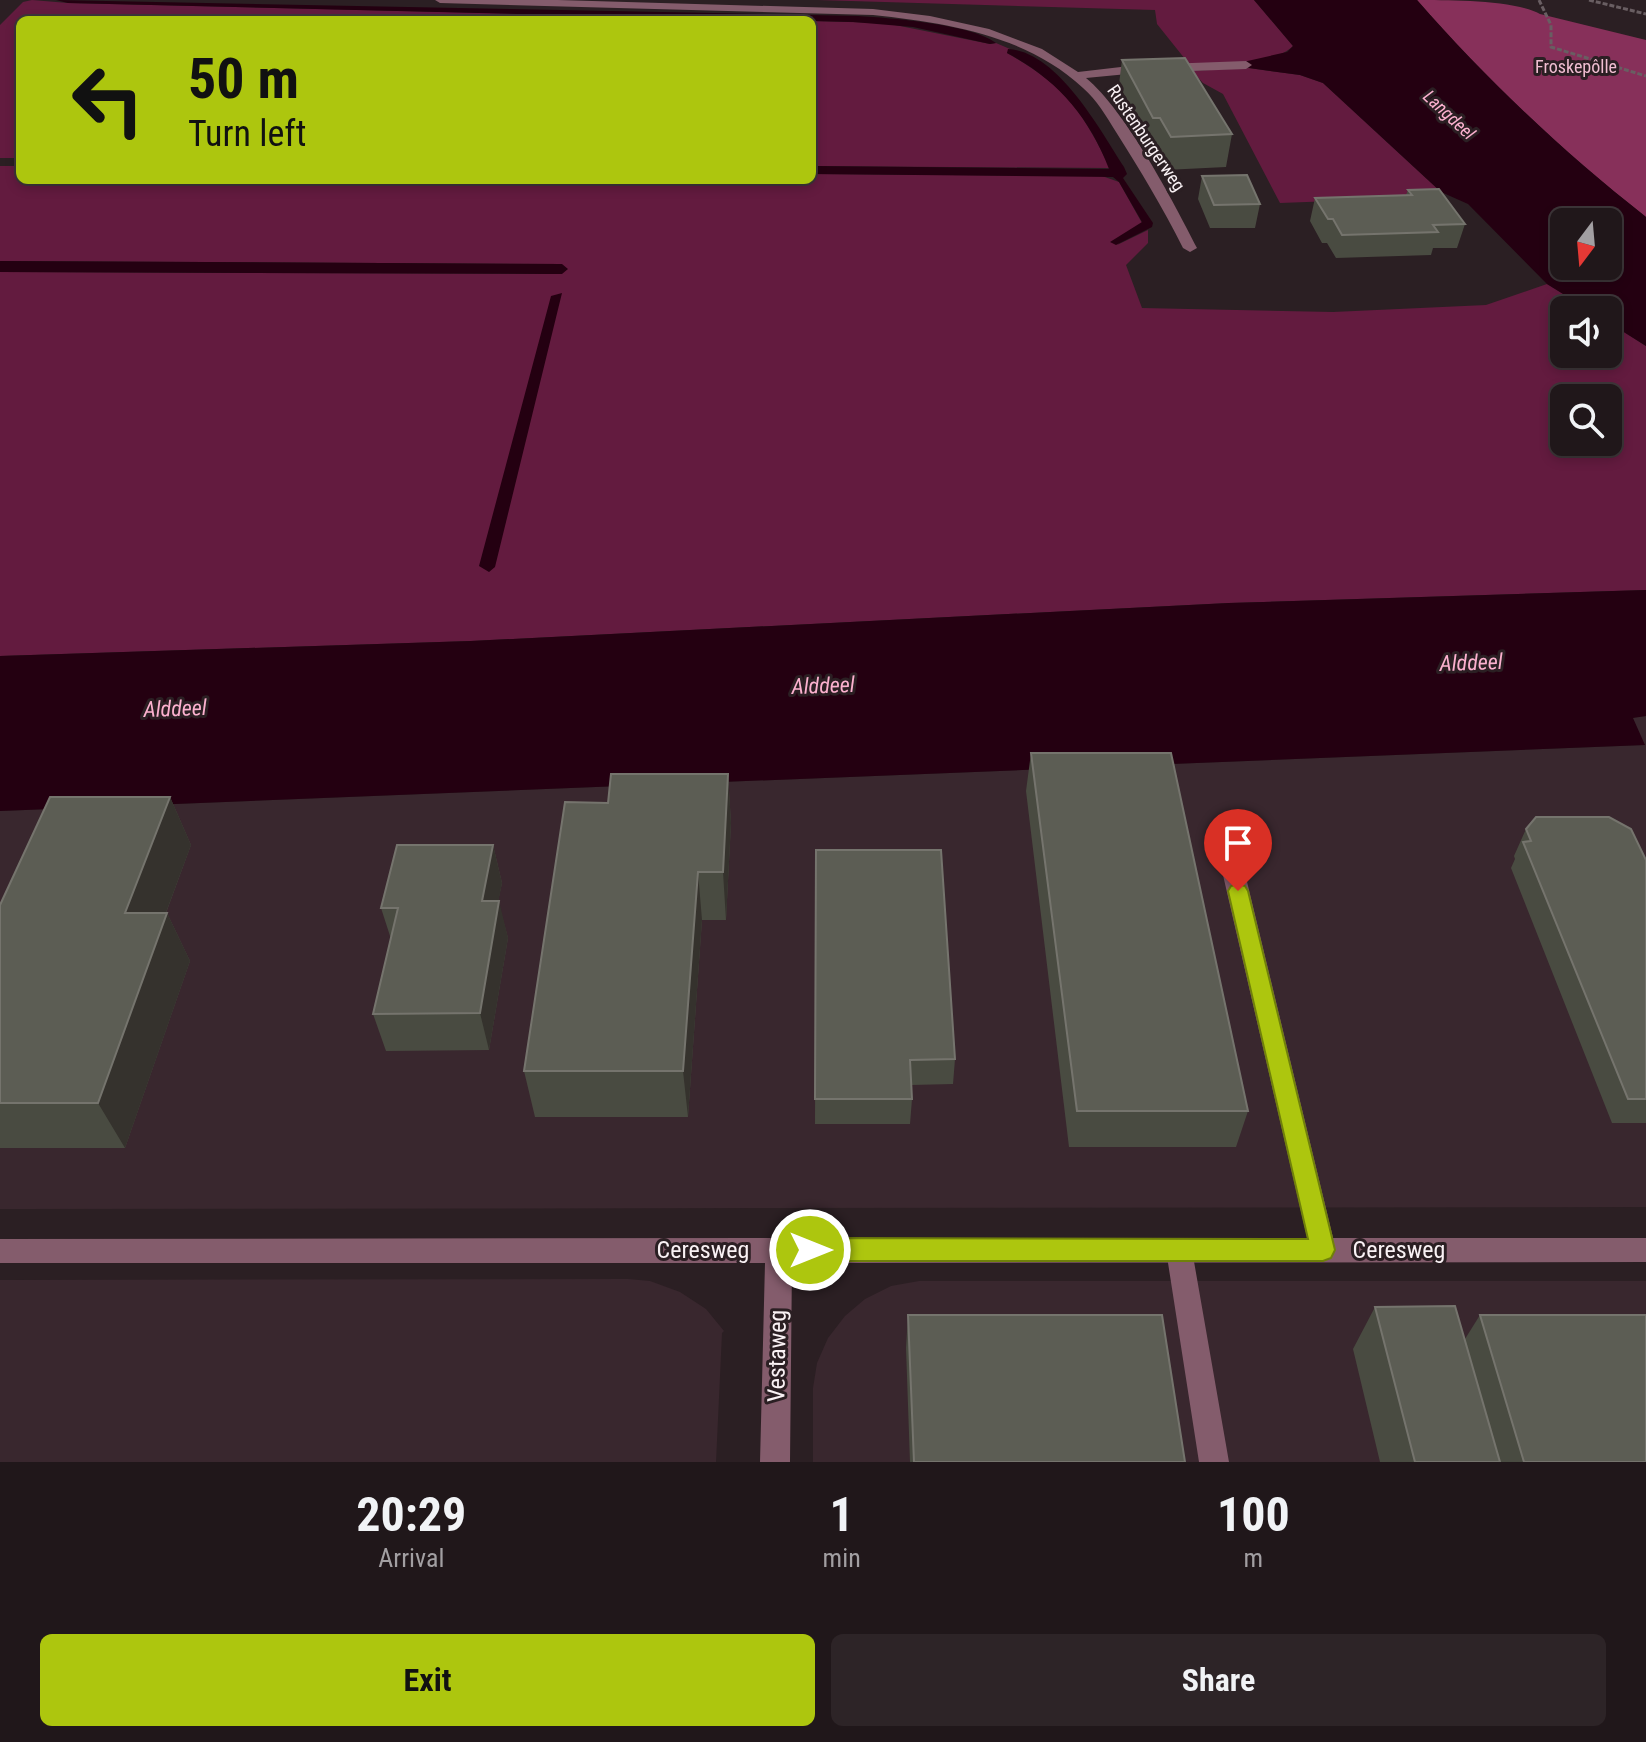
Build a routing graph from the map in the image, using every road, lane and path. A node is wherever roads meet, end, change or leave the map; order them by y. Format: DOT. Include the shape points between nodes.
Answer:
graph roads {
  1 [pos="440,0"];
  2 [pos="1539,0"];
  3 [pos="1589,0"];
  4 [pos="1646,14"];
  5 [pos="1246,65"];
  6 [pos="1076,76"];
  7 [pos="1646,76"];
  8 [pos="1190,248"];
  9 [pos="1224,832"];
  10 [pos="779,1250"];
  11 [pos="1179,1250"];
  12 [pos="1323,1250"];
  13 [pos="1646,1250"];
  14 [pos="0,1251"];
  15 [pos="775,1462"];
  16 [pos="1214,1462"];
  1 -- 6 [label="street, Rustenburgerweg" via="915,16 995,34 1047,55"];
  2 -- 7 [label="path" via="1551,25 1551,47"];
  3 -- 4 [label="path"];
  5 -- 6 [label="street"];
  6 -- 8 [label="street, Rustenburgerweg" via="1097,95 1162,190"];
  9 -- 12 [label="street"];
  10 -- 11 [label="street, Ceresweg"];
  10 -- 14 [label="street, Ceresweg"];
  10 -- 15 [label="street, Vestaweg"];
  11 -- 12 [label="street, Ceresweg"];
  11 -- 16 [label="street"];
  12 -- 13 [label="street, Ceresweg"];
}
